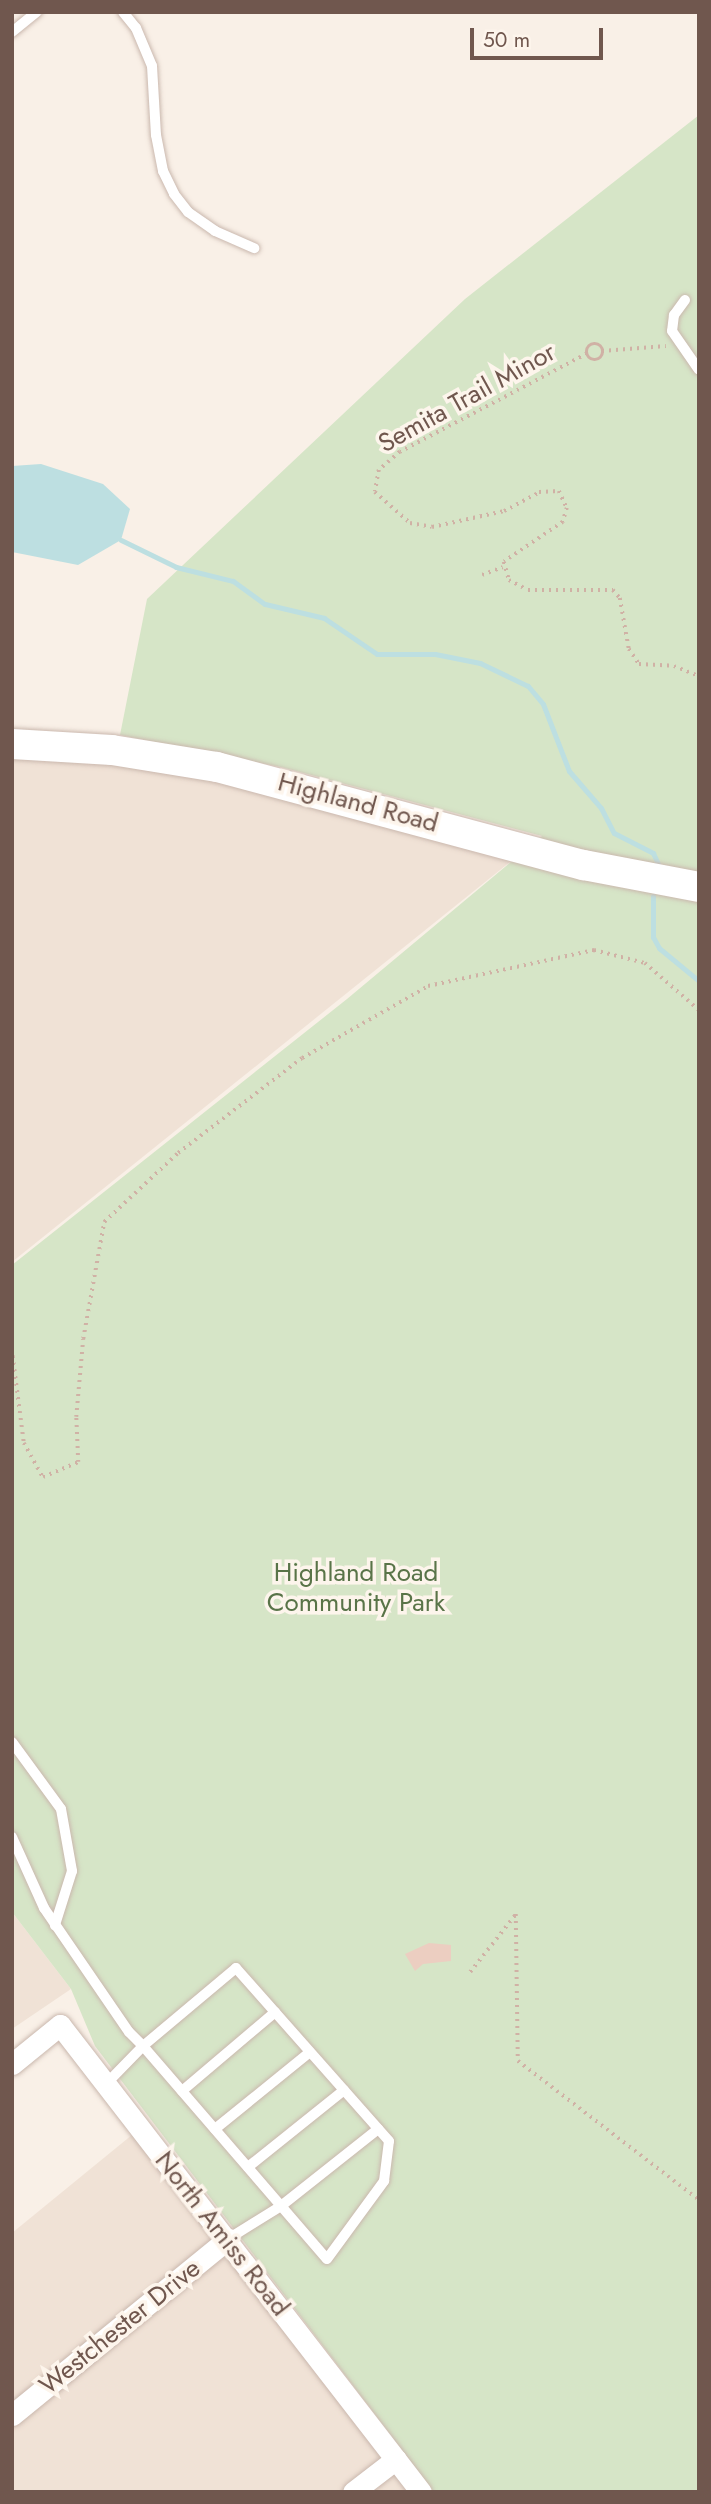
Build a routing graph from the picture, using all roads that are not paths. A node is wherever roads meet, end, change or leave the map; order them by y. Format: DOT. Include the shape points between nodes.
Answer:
graph roads {
  1 [pos="37,12"];
  2 [pos="123,12"];
  3 [pos="12,32"];
  4 [pos="254,248"];
  5 [pos="685,300"];
  6 [pos="699,370"];
  7 [pos="12,744"];
  8 [pos="699,887"];
  9 [pos="12,1742"];
  10 [pos="12,1837"];
  11 [pos="55,1925"];
  12 [pos="275,2012"];
  13 [pos="143,2046"];
  14 [pos="310,2052"];
  15 [pos="12,2064"];
  16 [pos="106,2084"];
  17 [pos="344,2090"];
  18 [pos="182,2091"];
  19 [pos="215,2129"];
  20 [pos="378,2129"];
  21 [pos="248,2167"];
  22 [pos="281,2206"];
  23 [pos="228,2239"];
  24 [pos="12,2415"];
  25 [pos="396,2459"];
  26 [pos="354,2492"];
  27 [pos="421,2492"];
  1 -- 3 [label="lane"];
  2 -- 4 [label="lane" via="147,49 155,88 156,135 163,170 174,194 188,212 215,231"];
  5 -- 6 [label="lane" via="671,322 677,345"];
  7 -- 8 [label="street, Highland Road" via="112,750 217,767 548,856"];
  9 -- 11 [label="lane" via="61,1809 72,1871"];
  10 -- 11 [label="lane"];
  11 -- 13 [label="lane"];
  12 -- 13 [label="lane" via="236,1968"];
  12 -- 14 [label="lane"];
  12 -- 18 [label="lane"];
  13 -- 16 [label="lane"];
  13 -- 18 [label="lane"];
  14 -- 17 [label="lane"];
  14 -- 19 [label="lane"];
  15 -- 16 [label="street, North Amiss Road" via="60,2025"];
  16 -- 23 [label="street, North Amiss Road"];
  17 -- 20 [label="lane"];
  17 -- 21 [label="lane"];
  18 -- 19 [label="lane"];
  19 -- 21 [label="lane"];
  20 -- 22 [label="lane"];
  20 -- 22 [label="lane" via="389,2141 384,2181 327,2259"];
  21 -- 22 [label="lane"];
  22 -- 23 [label="lane"];
  23 -- 24 [label="street, Westchester Drive"];
  23 -- 25 [label="street, North Amiss Road"];
  25 -- 26 [label="street"];
  25 -- 27 [label="street, North Amiss Road"];
}
